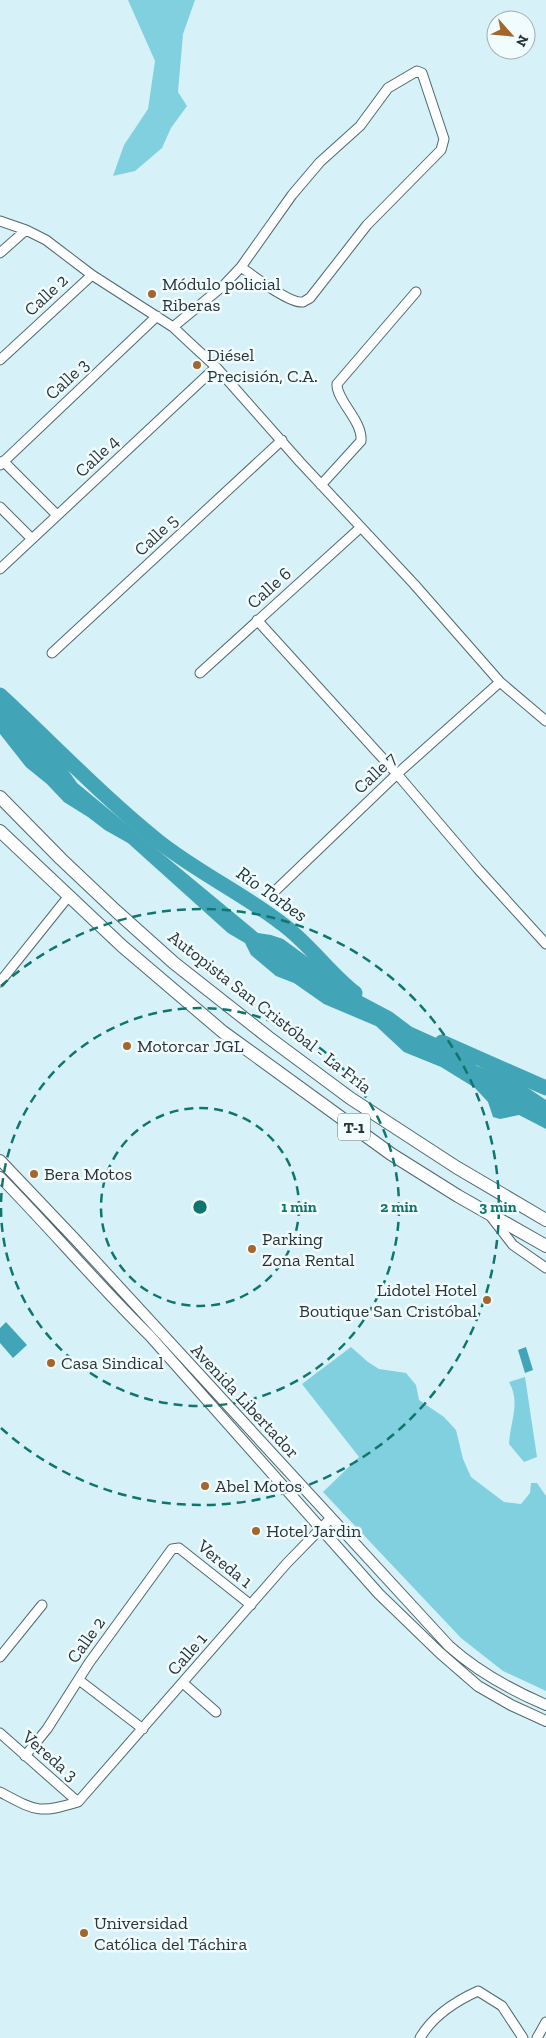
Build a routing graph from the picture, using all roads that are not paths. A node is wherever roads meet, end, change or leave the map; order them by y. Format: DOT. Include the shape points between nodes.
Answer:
graph roads {
  1 [pos="0,221"];
  2 [pos="26,230"];
  3 [pos="0,253"];
  4 [pos="241,267"];
  5 [pos="92,275"];
  6 [pos="416,292"];
  7 [pos="157,316"];
  8 [pos="173,328"];
  9 [pos="0,360"];
  10 [pos="216,367"];
  11 [pos="282,440"];
  12 [pos="2,463"];
  13 [pos="321,485"];
  14 [pos="0,507"];
  15 [pos="58,515"];
  16 [pos="360,528"];
  17 [pos="32,539"];
  18 [pos="1,565"];
  19 [pos="258,620"];
  20 [pos="52,653"];
  21 [pos="200,673"];
  22 [pos="500,682"];
  23 [pos="546,721"];
  24 [pos="397,774"];
  25 [pos="0,797"];
  26 [pos="0,831"];
  27 [pos="275,891"];
  28 [pos="68,897"];
  29 [pos="546,944"];
  30 [pos="0,982"];
  31 [pos="0,1160"];
  32 [pos="0,1178"];
  33 [pos="489,1214"];
  34 [pos="546,1220"];
  35 [pos="546,1246"];
  36 [pos="546,1268"];
  37 [pos="331,1518"];
  38 [pos="320,1528"];
  39 [pos="179,1548"];
  40 [pos="251,1605"];
  41 [pos="42,1606"];
  42 [pos="0,1657"];
  43 [pos="79,1680"];
  44 [pos="183,1683"];
  45 [pos="546,1705"];
  46 [pos="216,1712"];
  47 [pos="546,1721"];
  48 [pos="143,1729"];
  49 [pos="0,1733"];
  50 [pos="25,1756"];
  51 [pos="0,1792"];
  52 [pos="78,1802"];
  53 [pos="546,2022"];
  54 [pos="420,2038"];
  55 [pos="524,2038"];
  56 [pos="537,2038"];
  1 -- 2 [label="street"];
  2 -- 3 [label="street"];
  2 -- 5 [label="street" via="46,240"];
  4 -- 4 [label="street" via="275,291 296,301 310,298 367,225 441,150 444,139 422,72 416,71 388,88 360,126 320,162 292,195"];
  4 -- 8 [label="street"];
  5 -- 7 [label="street"];
  5 -- 9 [label="street, Calle 2"];
  6 -- 13 [label="street" via="337,384 362,435 361,442"];
  7 -- 8 [label="street"];
  7 -- 12 [label="street, Calle 3"];
  8 -- 10 [label="street"];
  10 -- 11 [label="street"];
  10 -- 15 [label="street, Calle 4"];
  11 -- 13 [label="street"];
  11 -- 20 [label="street, Calle 5"];
  12 -- 15 [label="street"];
  13 -- 16 [label="street"];
  14 -- 17 [label="street"];
  15 -- 17 [label="street, Calle 4"];
  16 -- 19 [label="street, Calle 6"];
  16 -- 22 [label="street"];
  17 -- 18 [label="street, Calle 4"];
  19 -- 21 [label="street, Calle 6"];
  19 -- 24 [label="street"];
  22 -- 23 [label="street"];
  22 -- 24 [label="street, Calle 7"];
  24 -- 27 [label="street, Calle 7"];
  24 -- 29 [label="street"];
  25 -- 34 [label="highway, Autopista San Cristóbal - La Fría / T-1" via="123,918 268,1037 350,1098 456,1167"];
  26 -- 28 [label="highway, T-1"];
  28 -- 30 [label="street"];
  28 -- 33 [label="highway, T-1" via="231,1038 392,1154"];
  31 -- 37 [label="main road, Avenida Libertador"];
  32 -- 38 [label="main road, Avenida Libertador" via="150,1336"];
  33 -- 35 [label="highway, T-1"];
  33 -- 36 [label="street" via="514,1245"];
  37 -- 38 [label="street, Calle 1"];
  37 -- 45 [label="main road, Avenida Libertador" via="468,1663 522,1695"];
  38 -- 40 [label="street, Calle 1"];
  38 -- 47 [label="main road, Avenida Libertador" via="379,1594 459,1670 478,1686"];
  39 -- 40 [label="street, Vereda 1"];
  39 -- 43 [label="street, Calle 2" via="172,1549"];
  40 -- 44 [label="street, Calle 1"];
  41 -- 42 [label="street"];
  43 -- 48 [label="street"];
  43 -- 50 [label="street, Calle 2"];
  44 -- 46 [label="street"];
  44 -- 48 [label="street, Calle 1"];
  48 -- 52 [label="street, Calle 1"];
  49 -- 50 [label="street, Vereda 3"];
  50 -- 52 [label="street, Vereda 3"];
  51 -- 52 [label="street" via="39,1810"];
  53 -- 56 [label="street"];
  54 -- 55 [label="street" via="434,2020 462,1998 478,1991 502,2006"];
}
